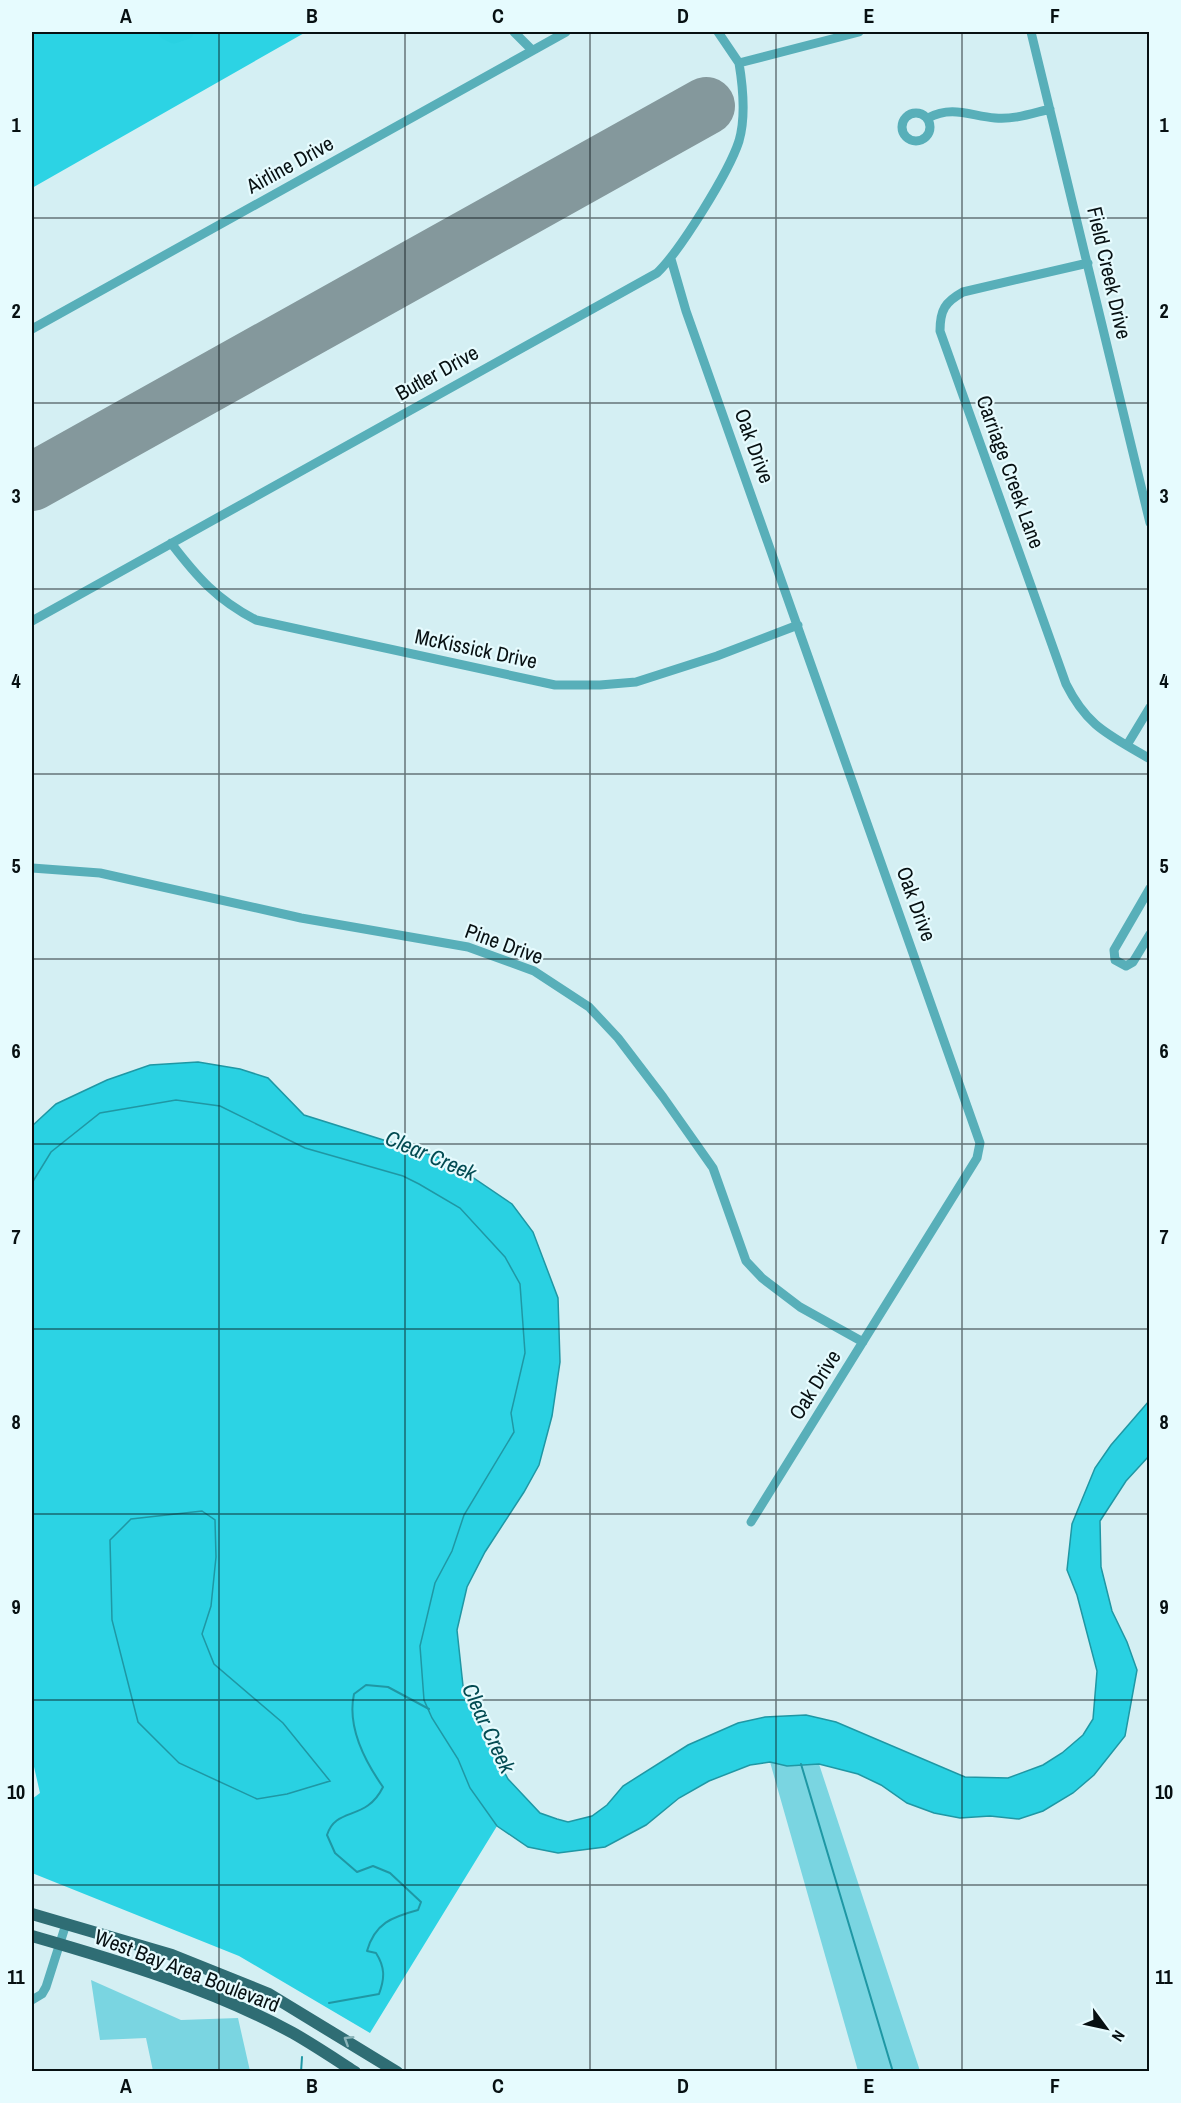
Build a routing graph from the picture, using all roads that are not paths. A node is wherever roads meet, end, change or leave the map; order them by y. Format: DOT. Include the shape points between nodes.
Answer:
graph roads {
  1 [pos="514,32"];
  2 [pos="566,32"];
  3 [pos="718,32"];
  4 [pos="859,32"];
  5 [pos="1031,32"];
  6 [pos="532,50"];
  7 [pos="739,63"];
  8 [pos="1050,109"];
  9 [pos="928,118"];
  10 [pos="671,259"];
  11 [pos="1088,262"];
  12 [pos="32,329"];
  13 [pos="1149,523"];
  14 [pos="171,543"];
  15 [pos="32,621"];
  16 [pos="798,625"];
  17 [pos="1149,707"];
  18 [pos="1127,746"];
  19 [pos="1149,759"];
  20 [pos="32,868"];
  21 [pos="1149,888"];
  22 [pos="1149,934"];
  23 [pos="864,1342"];
  24 [pos="751,1522"];
  25 [pos="32,1914"];
  26 [pos="66,1924"];
  27 [pos="32,1936"];
  28 [pos="60,1944"];
  29 [pos="32,2000"];
  30 [pos="355,2072"];
  31 [pos="397,2072"];
  1 -- 6 [label="street"];
  2 -- 6 [label="street, Airline Drive"];
  3 -- 7 [label="street"];
  4 -- 7 [label="street"];
  5 -- 8 [label="street, Field Creek Drive"];
  6 -- 12 [label="street, Airline Drive"];
  7 -- 10 [label="street, Butler Drive" via="743,108 739,140 718,183"];
  8 -- 9 [label="street" via="1012,118 967,111 940,111"];
  8 -- 11 [label="street, Field Creek Drive"];
  10 -- 14 [label="street, Butler Drive" via="657,273"];
  10 -- 16 [label="street, Oak Drive"];
  11 -- 13 [label="street, Field Creek Drive"];
  11 -- 18 [label="street, Carriage Creek Lane" via="963,292 940,313 940,331 1066,684 1086,717"];
  14 -- 15 [label="street, Butler Drive"];
  14 -- 16 [label="street, McKissick Drive" via="218,598 255,620 555,685 636,682"];
  16 -- 23 [label="street, Oak Drive" via="980,1143 977,1158"];
  17 -- 18 [label="street"];
  18 -- 19 [label="street, Carriage Creek Lane"];
  20 -- 23 [label="street, Pine Drive" via="100,873 301,918 468,947 534,971 589,1007 663,1097 713,1168 746,1261 800,1307"];
  21 -- 22 [label="street" via="1114,950 1114,960 1126,966 1133,962"];
  23 -- 24 [label="street, Oak Drive"];
  25 -- 26 [label="main road, West Bay Area Boulevard"];
  26 -- 28 [label="street"];
  31 -- 26 [label="main road, West Bay Area Boulevard, one-way" via="269,1994 172,1955"];
  27 -- 28 [label="main road, West Bay Area Boulevard"];
  28 -- 29 [label="street" via="46,1987"];
  28 -- 30 [label="main road, West Bay Area Boulevard" via="241,2009 292,2033"];
}
